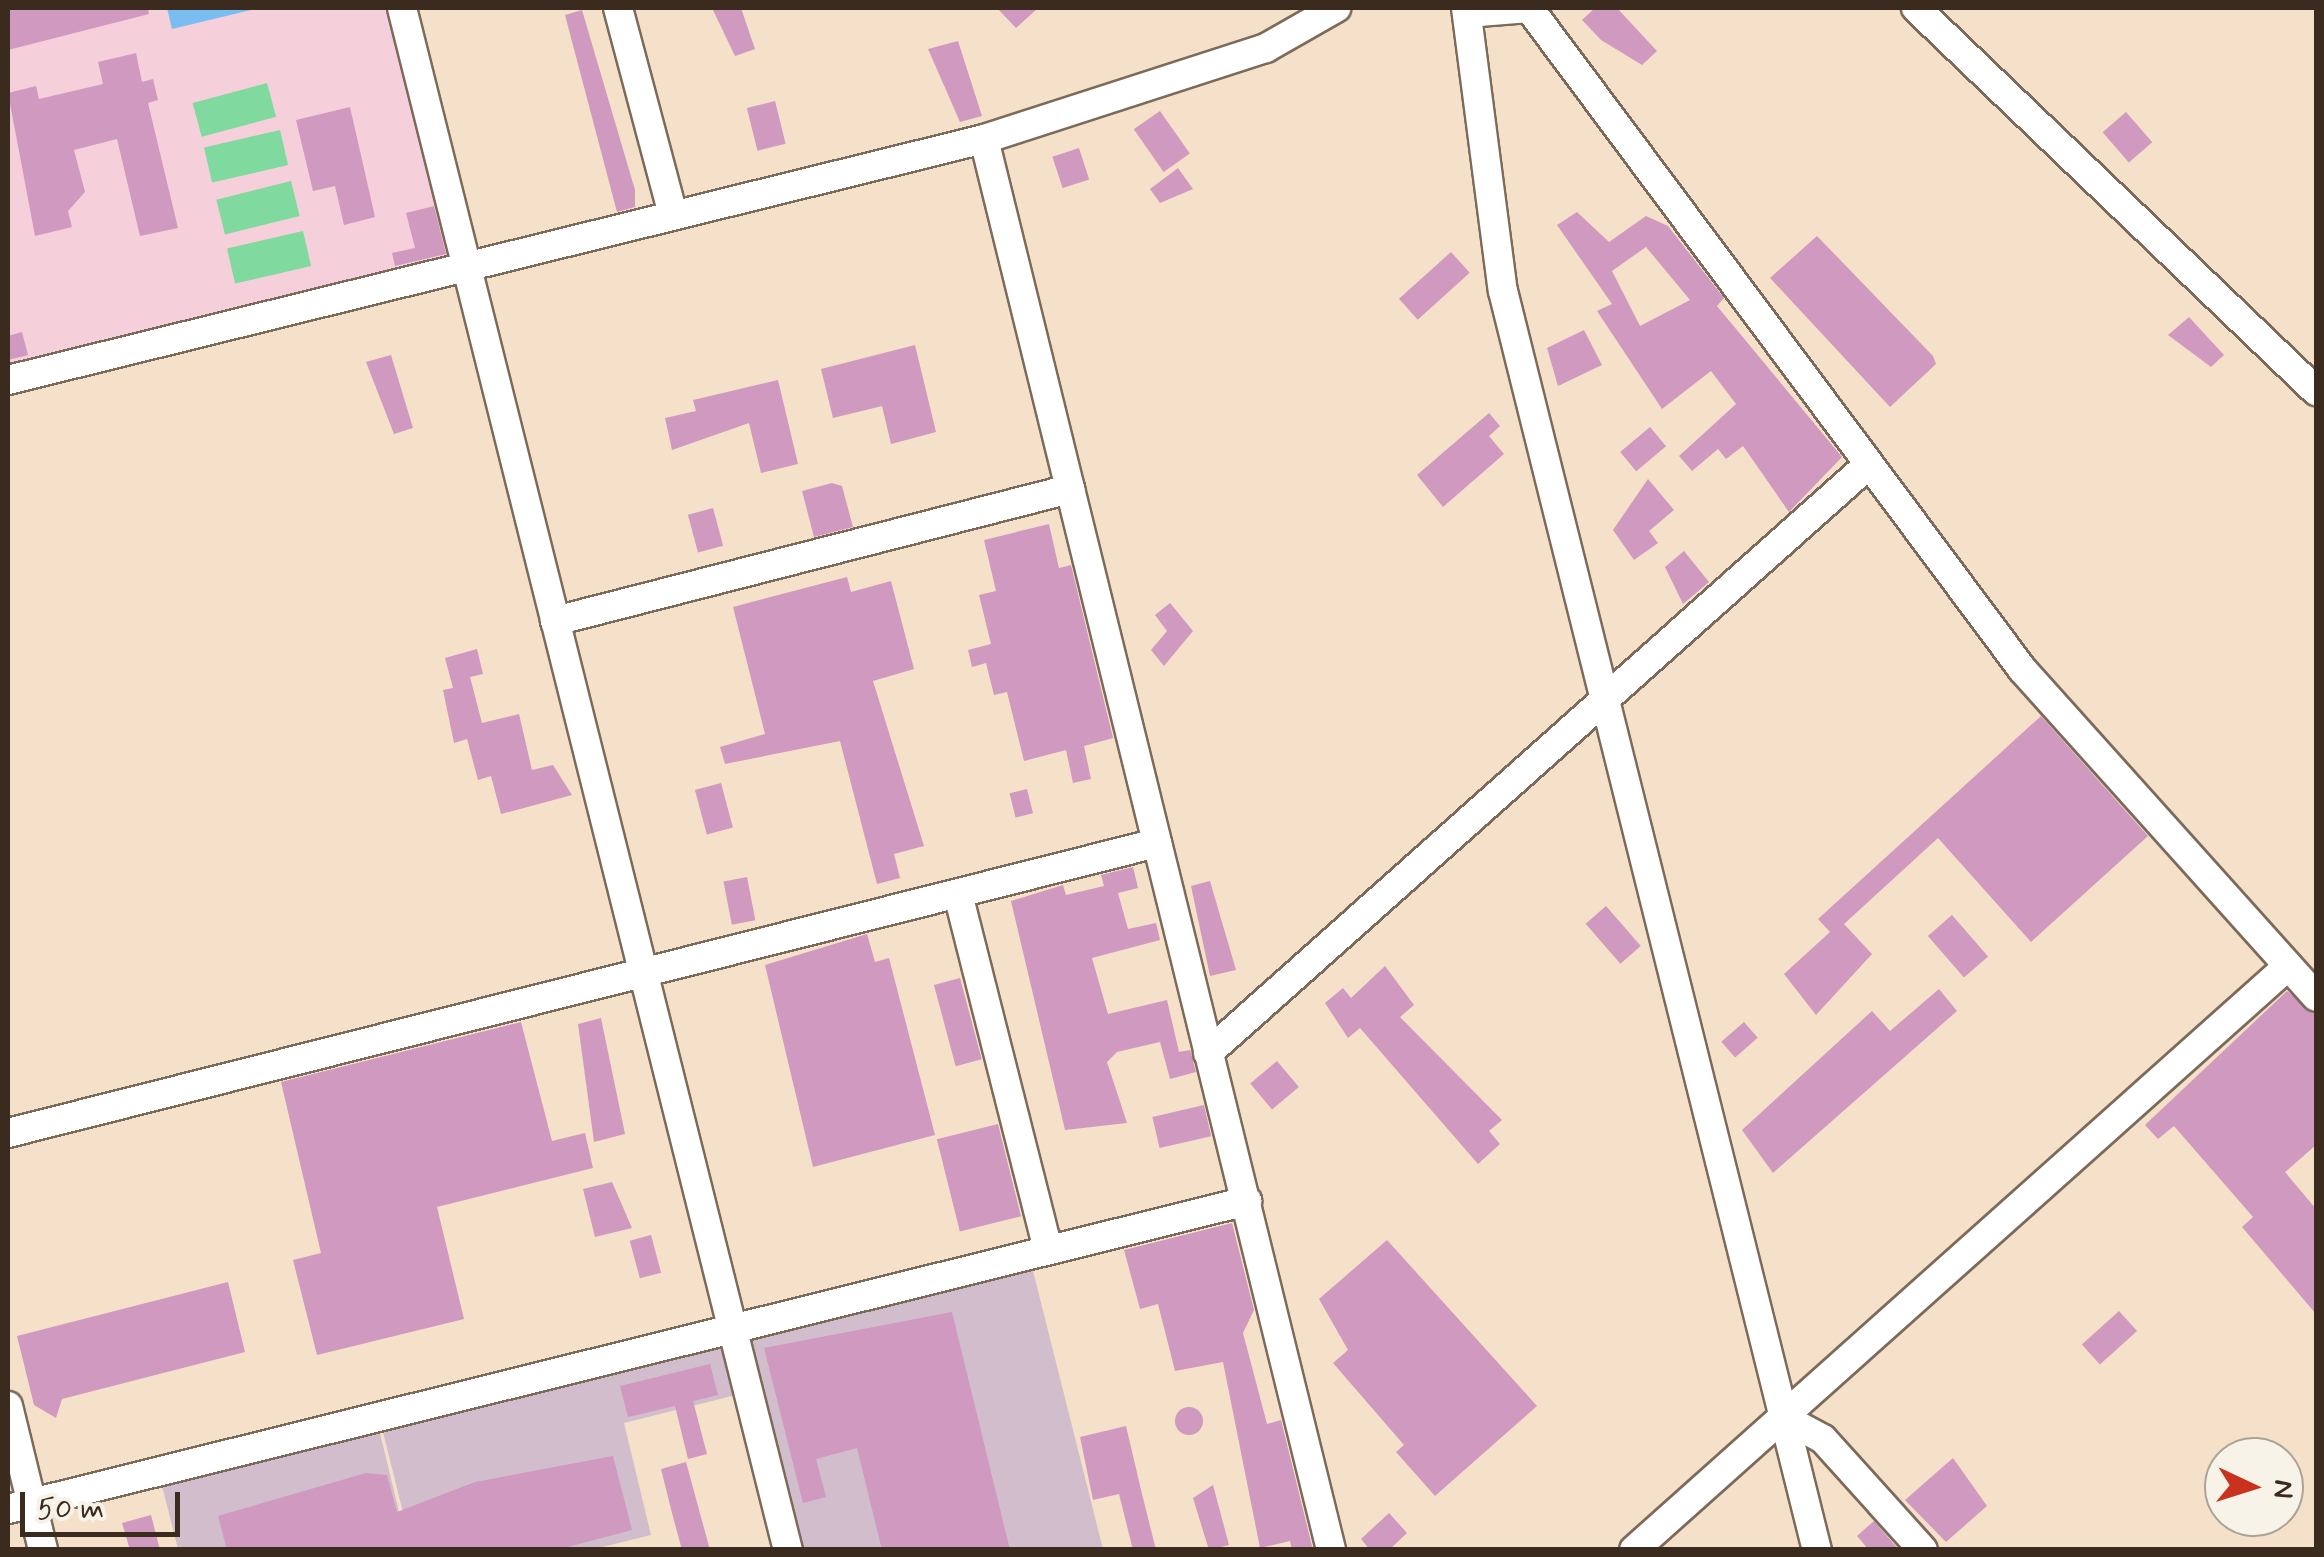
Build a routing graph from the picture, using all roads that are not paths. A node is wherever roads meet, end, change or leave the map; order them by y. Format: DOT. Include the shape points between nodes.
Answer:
graph roads {
  1 [pos="402,8"];
  2 [pos="618,8"];
  3 [pos="1336,8"];
  4 [pos="1916,8"];
  5 [pos="1466,10"];
  6 [pos="984,139"];
  7 [pos="673,215"];
  8 [pos="468,269"];
  9 [pos="8,380"];
  10 [pos="2316,390"];
  11 [pos="1869,464"];
  12 [pos="1070,489"];
  13 [pos="555,621"];
  14 [pos="1606,700"];
  15 [pos="1157,842"];
  16 [pos="958,894"];
  17 [pos="2288,966"];
  18 [pos="645,976"];
  19 [pos="2316,997"];
  20 [pos="1208,1054"];
  21 [pos="8,1133"];
  22 [pos="1246,1201"];
  23 [pos="1048,1250"];
  24 [pos="733,1332"];
  25 [pos="8,1406"];
  26 [pos="1784,1418"];
  27 [pos="20,1506"];
  28 [pos="44,1550"];
  29 [pos="788,1550"];
  30 [pos="1331,1550"];
  31 [pos="1634,1550"];
  32 [pos="1816,1550"];
  33 [pos="1923,1550"];
  1 -- 8 [label="street"];
  2 -- 7 [label="street"];
  3 -- 6 [label="street" via="1266,48"];
  4 -- 10 [label="street"];
  5 -- 11 [label="street" via="1529,8"];
  5 -- 14 [label="street" via="1503,292"];
  6 -- 7 [label="street"];
  6 -- 12 [label="street"];
  7 -- 8 [label="street"];
  8 -- 9 [label="street"];
  8 -- 13 [label="street"];
  11 -- 14 [label="street"];
  11 -- 17 [label="street" via="2022,669"];
  12 -- 13 [label="street"];
  12 -- 15 [label="street"];
  13 -- 18 [label="street"];
  14 -- 20 [label="street"];
  14 -- 26 [label="street"];
  15 -- 16 [label="street"];
  15 -- 20 [label="street"];
  16 -- 18 [label="street"];
  16 -- 23 [label="street"];
  17 -- 19 [label="street"];
  17 -- 26 [label="street"];
  18 -- 21 [label="street"];
  18 -- 24 [label="street"];
  20 -- 22 [label="street"];
  22 -- 23 [label="street"];
  22 -- 30 [label="street"];
  23 -- 24 [label="street"];
  24 -- 27 [label="street"];
  24 -- 29 [label="street"];
  25 -- 27 [label="street"];
  26 -- 31 [label="street"];
  26 -- 32 [label="street"];
  26 -- 33 [label="street" via="1823,1439"];
  27 -- 28 [label="street"];
}
